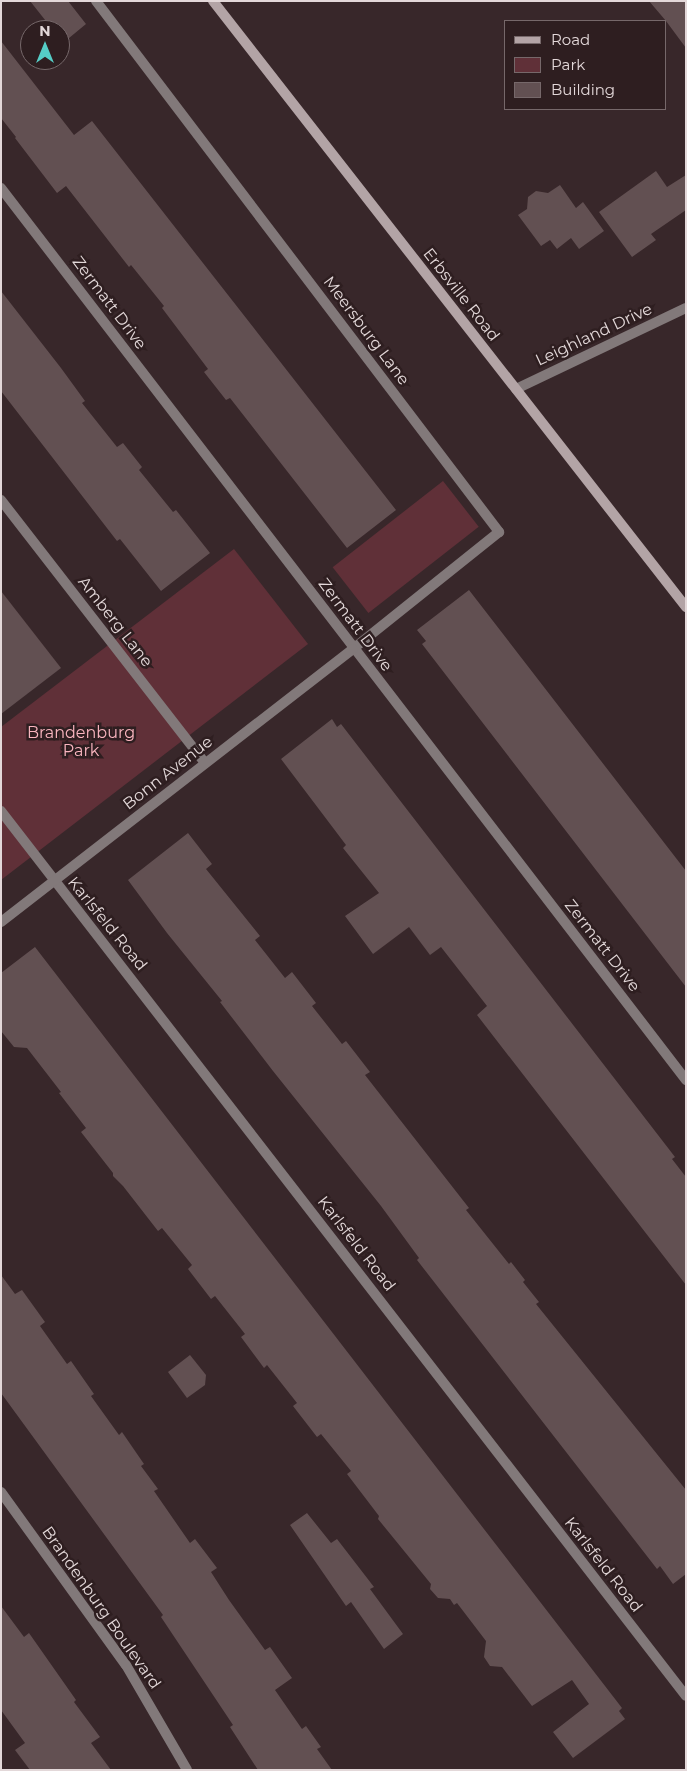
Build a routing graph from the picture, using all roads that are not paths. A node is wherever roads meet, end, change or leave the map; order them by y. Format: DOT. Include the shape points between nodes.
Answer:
graph roads {
  1 [pos="96,1"];
  2 [pos="213,1"];
  3 [pos="1,188"];
  4 [pos="686,308"];
  5 [pos="516,390"];
  6 [pos="1,500"];
  7 [pos="686,607"];
  8 [pos="353,648"];
  9 [pos="205,763"];
  10 [pos="1,811"];
  11 [pos="54,881"];
  12 [pos="1,922"];
  13 [pos="686,1080"];
  14 [pos="1,1492"];
  15 [pos="686,1696"];
  16 [pos="187,1770"];
  1 -- 8 [label="street, Meersburg Lane" via="499,532"];
  2 -- 5 [label="main road, Erbsville Road"];
  3 -- 8 [label="street, Zermatt Drive"];
  4 -- 5 [label="street, Leighland Drive"];
  5 -- 7 [label="main road, Erbsville Road"];
  6 -- 9 [label="street, Amberg Lane"];
  8 -- 9 [label="street, Bonn Avenue"];
  8 -- 13 [label="street, Zermatt Drive"];
  9 -- 11 [label="street, Bonn Avenue"];
  10 -- 11 [label="street, Karlsfeld Road"];
  11 -- 12 [label="street, Bonn Avenue"];
  11 -- 15 [label="street, Karlsfeld Road"];
  14 -- 16 [label="street, Brandenburg Boulevard" via="126,1665"];
}
